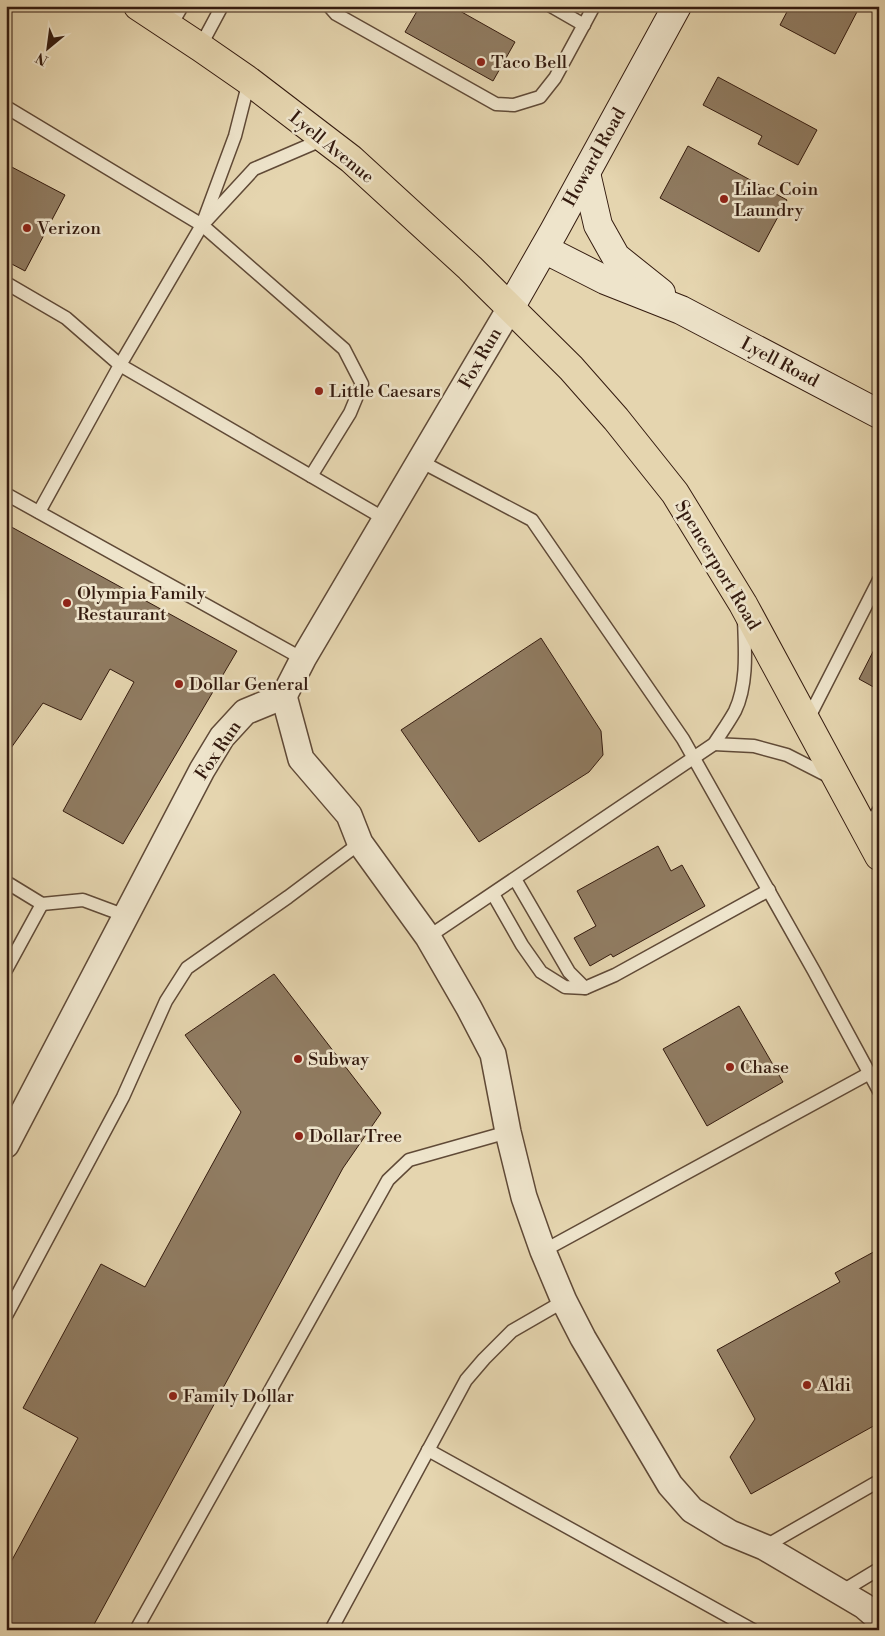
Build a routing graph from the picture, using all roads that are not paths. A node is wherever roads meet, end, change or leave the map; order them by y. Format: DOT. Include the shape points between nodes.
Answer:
graph roads {
  1 [pos="138,6"];
  2 [pos="222,6"];
  3 [pos="329,6"];
  4 [pos="551,6"];
  5 [pos="594,6"];
  6 [pos="676,6"];
  7 [pos="176,17"];
  8 [pos="584,25"];
  9 [pos="200,47"];
  10 [pos="249,81"];
  11 [pos="6,107"];
  12 [pos="324,139"];
  13 [pos="586,173"];
  14 [pos="202,225"];
  15 [pos="544,249"];
  16 [pos="6,283"];
  17 [pos="510,308"];
  18 [pos="681,310"];
  19 [pos="120,365"];
  20 [pos="879,414"];
  21 [pos="420,461"];
  22 [pos="311,476"];
  23 [pos="6,494"];
  24 [pos="39,512"];
  25 [pos="385,518"];
  26 [pos="879,580"];
  27 [pos="743,604"];
  28 [pos="303,659"];
  29 [pos="284,696"];
  30 [pos="806,722"];
  31 [pos="714,744"];
  32 [pos="694,756"];
  33 [pos="838,781"];
  34 [pos="875,833"];
  35 [pos="360,843"];
  36 [pos="515,879"];
  37 [pos="6,882"];
  38 [pos="769,890"];
  39 [pos="493,894"];
  40 [pos="42,904"];
  41 [pos="126,916"];
  42 [pos="428,937"];
  43 [pos="6,970"];
  44 [pos="585,988"];
  45 [pos="868,1074"];
  46 [pos="879,1091"];
  47 [pos="508,1132"];
  48 [pos="6,1145"];
  49 [pos="542,1251"];
  50 [pos="564,1301"];
  51 [pos="6,1316"];
  52 [pos="428,1450"];
  53 [pos="879,1481"];
  54 [pos="764,1547"];
  55 [pos="879,1569"];
  56 [pos="841,1592"];
  57 [pos="879,1619"];
  58 [pos="136,1630"];
  59 [pos="331,1630"];
  60 [pos="754,1630"];
  1 -- 7 [label="main road, Lyell Avenue"];
  2 -- 9 [label="lane"];
  3 -- 8 [label="lane" via="336,14 496,104 514,105 540,97 556,78"];
  4 -- 8 [label="lane"];
  5 -- 8 [label="lane"];
  6 -- 13 [label="street, Howard Road"];
  7 -- 9 [label="main road, Lyell Avenue"];
  9 -- 10 [label="main road, Lyell Avenue"];
  10 -- 12 [label="main road, Lyell Avenue"];
  10 -- 14 [label="lane" via="235,136"];
  11 -- 14 [label="lane"];
  12 -- 14 [label="lane" via="254,169"];
  12 -- 17 [label="main road, Lyell Avenue" via="351,159"];
  13 -- 15 [label="street, Howard Road"];
  13 -- 18 [label="street, Lyell Road" via="598,225 616,256"];
  14 -- 19 [label="lane"];
  14 -- 22 [label="lane" via="344,349 362,384 350,413"];
  15 -- 17 [label="street, Howard Road"];
  15 -- 18 [label="street, Lyell Road" via="605,280"];
  16 -- 19 [label="lane" via="66,318"];
  17 -- 21 [label="street, Fox Run"];
  17 -- 27 [label="main road, Spencerport Road" via="571,368 675,493"];
  18 -- 20 [label="street, Lyell Road"];
  19 -- 22 [label="lane"];
  19 -- 24 [label="lane"];
  21 -- 25 [label="street, Fox Run"];
  21 -- 32 [label="lane" via="532,520"];
  22 -- 25 [label="lane"];
  23 -- 24 [label="lane"];
  24 -- 28 [label="lane"];
  25 -- 28 [label="street, Fox Run"];
  26 -- 30 [label="lane"];
  27 -- 30 [label="main road, Spencerport Road"];
  27 -- 31 [label="lane" via="746,654 742,688 735,710"];
  28 -- 29 [label="street, Fox Run"];
  29 -- 35 [label="street" via="301,759 349,815"];
  29 -- 41 [label="street, Fox Run" via="245,712 222,737"];
  30 -- 33 [label="main road, Spencerport Road"];
  31 -- 32 [label="lane"];
  31 -- 33 [label="lane" via="754,746 787,755"];
  32 -- 36 [label="lane"];
  32 -- 38 [label="lane"];
  33 -- 34 [label="main road, Spencerport Road"];
  35 -- 42 [label="street"];
  35 -- 51 [label="lane" via="188,968 166,1001 123,1097"];
  36 -- 39 [label="lane"];
  36 -- 44 [label="lane" via="569,972"];
  37 -- 40 [label="lane"];
  38 -- 44 [label="lane" via="615,975"];
  38 -- 45 [label="lane"];
  39 -- 42 [label="lane"];
  39 -- 44 [label="lane" via="541,972 564,986"];
  40 -- 41 [label="lane" via="83,900"];
  40 -- 43 [label="lane"];
  41 -- 48 [label="street, Fox Run"];
  42 -- 47 [label="street" via="493,1054"];
  45 -- 46 [label="lane"];
  45 -- 49 [label="lane"];
  47 -- 49 [label="street"];
  47 -- 58 [label="lane" via="409,1160 388,1180"];
  49 -- 50 [label="street"];
  50 -- 52 [label="lane" via="512,1331 484,1359 466,1380"];
  50 -- 54 [label="street" via="670,1485 692,1510 730,1533"];
  52 -- 59 [label="lane"];
  52 -- 60 [label="lane"];
  53 -- 54 [label="lane"];
  54 -- 56 [label="street"];
  55 -- 56 [label="lane"];
  56 -- 57 [label="street"];
}
